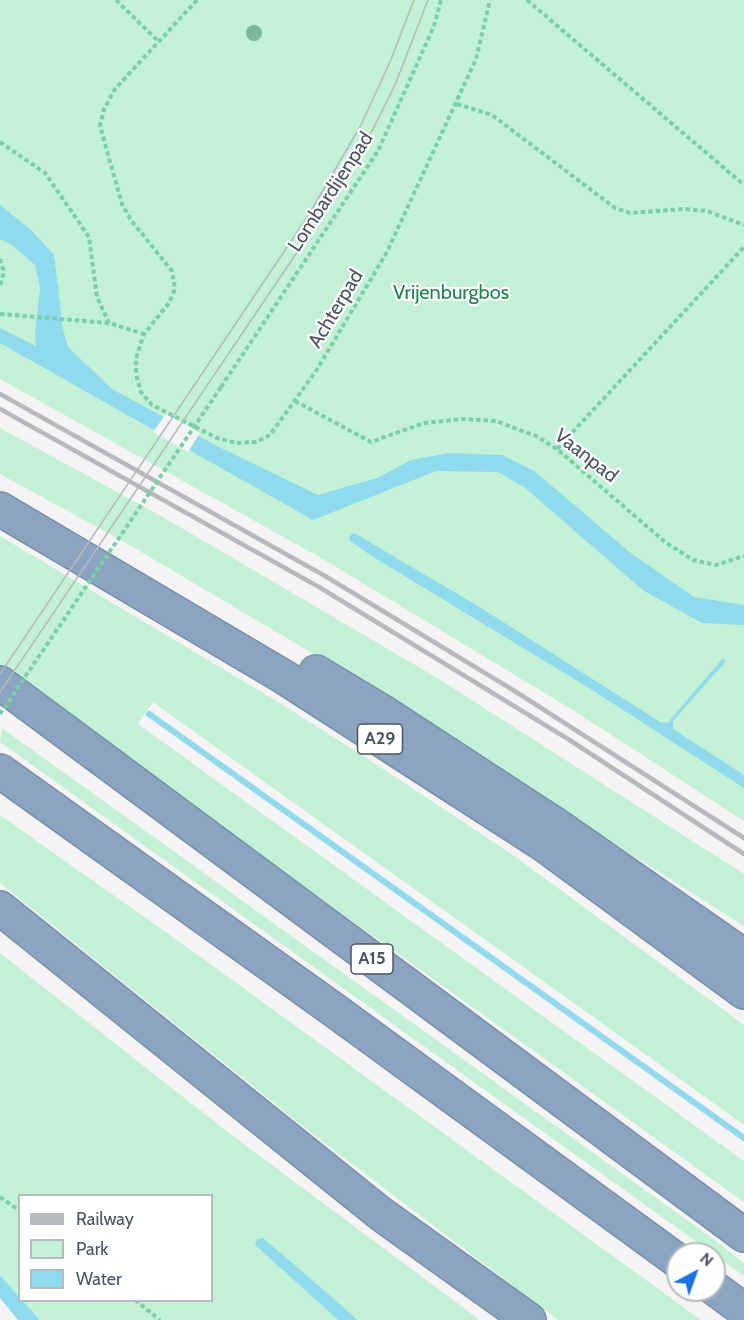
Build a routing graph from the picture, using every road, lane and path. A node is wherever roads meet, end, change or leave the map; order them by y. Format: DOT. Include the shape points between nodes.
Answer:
graph roads {
  1 [pos="116,0"];
  2 [pos="196,0"];
  3 [pos="441,0"];
  4 [pos="490,0"];
  5 [pos="527,0"];
  6 [pos="158,41"];
  7 [pos="457,104"];
  8 [pos="0,142"];
  9 [pos="744,185"];
  10 [pos="744,225"];
  11 [pos="744,247"];
  12 [pos="0,259"];
  13 [pos="0,286"];
  14 [pos="0,314"];
  15 [pos="109,323"];
  16 [pos="144,334"];
  17 [pos="295,400"];
  18 [pos="557,449"];
  19 [pos="0,503"];
  20 [pos="0,509"];
  21 [pos="744,556"];
  22 [pos="0,683"];
  23 [pos="0,714"];
  24 [pos="0,771"];
  25 [pos="0,908"];
  26 [pos="744,956"];
  27 [pos="744,992"];
  28 [pos="0,1197"];
  29 [pos="18,1210"];
  30 [pos="744,1235"];
  31 [pos="666,1253"];
  32 [pos="726,1297"];
  33 [pos="138,1302"];
  34 [pos="744,1310"];
  35 [pos="160,1320"];
  36 [pos="529,1320"];
  1 -- 6 [label="path"];
  2 -- 6 [label="path"];
  3 -- 23 [label="path, Lombardijenpad, bridge" via="434,26 378,151"];
  4 -- 7 [label="path, Achterpad" via="476,59"];
  5 -- 9 [label="path"];
  6 -- 16 [label="path" via="115,89 104,108 100,126 122,204 172,271 175,289 169,303"];
  7 -- 10 [label="path" via="492,115 615,208 630,213 707,211"];
  7 -- 17 [label="path, Achterpad" via="387,252"];
  8 -- 15 [label="path" via="45,172 88,237 97,297"];
  11 -- 18 [label="path"];
  12 -- 13 [label="path" via="4,272"];
  14 -- 15 [label="path"];
  15 -- 16 [label="path"];
  16 -- 17 [label="path, Achterpad" via="136,358 141,392 152,405 217,438 236,443 256,442 270,435"];
  17 -- 18 [label="path, Vaanpad" via="371,442 424,423 462,419 496,421 536,436"];
  18 -- 21 [label="path, Vaanpad" via="665,542 693,560 716,565"];
  19 -- 26 [label="highway" via="130,565 386,714 556,825"];
  20 -- 27 [label="highway, A29" via="284,677 543,844"];
  22 -- 30 [label="highway, A15"];
  24 -- 31 [label="highway"];
  25 -- 36 [label="highway" via="381,1214"];
  28 -- 29 [label="path"];
  32 -- 34 [label="highway"];
  33 -- 35 [label="path"];
}
